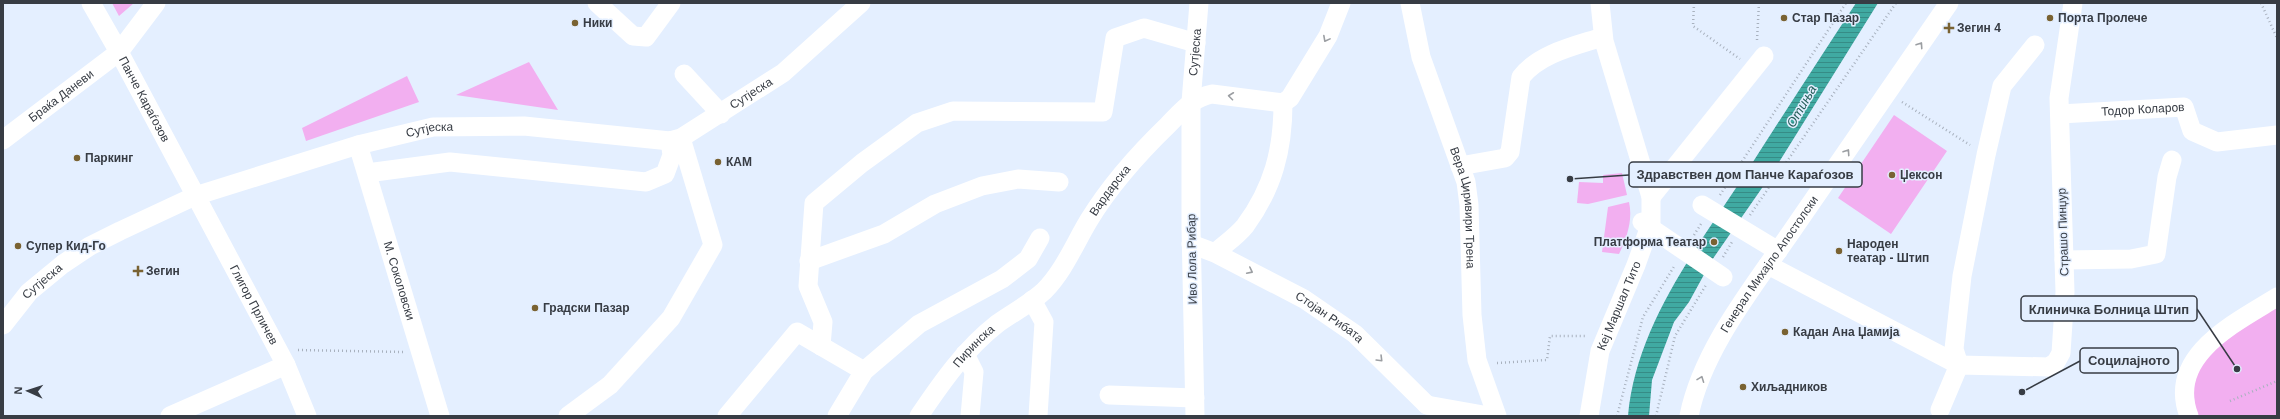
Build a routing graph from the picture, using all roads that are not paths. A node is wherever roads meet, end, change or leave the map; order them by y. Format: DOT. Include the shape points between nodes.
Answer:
graph roads {
  1 [pos="91,3"];
  2 [pos="156,3"];
  3 [pos="671,3"];
  4 [pos="861,3"];
  5 [pos="1200,3"];
  6 [pos="1341,3"];
  7 [pos="1410,3"];
  8 [pos="1592,3"];
  9 [pos="1600,3"];
  10 [pos="1949,3"];
  11 [pos="2073,3"];
  12 [pos="598,4"];
  13 [pos="1596,38"];
  14 [pos="1196,43"];
  15 [pos="2035,45"];
  16 [pos="119,52"];
  17 [pos="1760,52"];
  18 [pos="684,74"];
  19 [pos="1191,102"];
  20 [pos="1283,103"];
  21 [pos="720,114"];
  22 [pos="2060,114"];
  23 [pos="2277,135"];
  24 [pos="3,140"];
  25 [pos="676,140"];
  26 [pos="358,145"];
  27 [pos="2172,160"];
  28 [pos="1460,166"];
  29 [pos="366,172"];
  30 [pos="1059,182"];
  31 [pos="195,196"];
  32 [pos="1646,198"];
  33 [pos="1707,209"];
  34 [pos="1645,225"];
  35 [pos="1040,238"];
  36 [pos="1191,244"];
  37 [pos="1215,253"];
  38 [pos="1773,258"];
  39 [pos="2064,260"];
  40 [pos="809,261"];
  41 [pos="1717,273"];
  42 [pos="1038,295"];
  43 [pos="2277,296"];
  44 [pos="3,325"];
  45 [pos="821,346"];
  46 [pos="965,354"];
  47 [pos="282,357"];
  48 [pos="1959,365"];
  49 [pos="864,371"];
  50 [pos="1109,395"];
  51 [pos="1195,407"];
  52 [pos="1940,410"];
  53 [pos="1426,411"];
  54 [pos="170,416"];
  55 [pos="307,416"];
  56 [pos="440,416"];
  57 [pos="568,416"];
  58 [pos="727,416"];
  59 [pos="836,416"];
  60 [pos="919,416"];
  61 [pos="970,416"];
  62 [pos="1038,416"];
  63 [pos="1489,416"];
  64 [pos="1496,416"];
  65 [pos="1581,416"];
  66 [pos="1589,416"];
  67 [pos="1689,416"];
  68 [pos="2190,416"];
  1 -- 16 [label="street, Панче Караѓозов"];
  2 -- 16 [label="street, Браќа Даневи"];
  3 -- 12 [label="street" via="646,37 633,36"];
  4 -- 21 [label="street, Сутјеска" via="783,73"];
  5 -- 14 [label="street, Сутјеска"];
  6 -- 20 [label="street, one-way" via="1324,43 1297,89"];
  7 -- 28 [label="street, Вера Циривири Трена" via="1421,57"];
  8 -- 13 [label="street"];
  9 -- 32 [label="street" via="1604,41"];
  38 -- 10 [label="street, Генерал Михајло Апостолски, one-way"];
  11 -- 22 [label="street, Страшо Пинџур" via="2059,98"];
  13 -- 28 [label="street" via="1557,52 1528,68 1521,77 1510,152 1505,158"];
  13 -- 32 [label="street"];
  14 -- 19 [label="street, Сутјеска"];
  14 -- 40 [label="street" via="1144,28 1115,38 1103,112 953,111 917,122 814,203"];
  15 -- 48 [label="street" via="2002,86 1962,276 1954,349"];
  16 -- 24 [label="street, Браќа Даневи"];
  16 -- 31 [label="street, Панче Караѓозов"];
  17 -- 32 [label="street"];
  18 -- 21 [label="street"];
  20 -- 19 [label="street, one-way" via="1212,94 1201,96"];
  19 -- 36 [label="street, Иво Лола Рибар"];
  19 -- 42 [label="street, Вардарска" via="1148,144 1111,187 1063,265"];
  20 -- 37 [label="street" via="1283,133 1272,181 1244,227"];
  21 -- 25 [label="street, Сутјеска"];
  22 -- 23 [label="street, Тодор Коларов" via="2184,107 2192,131 2217,142"];
  22 -- 39 [label="street, Страшо Пинџур"];
  25 -- 26 [label="street, Сутјеска" via="524,126 434,127"];
  25 -- 29 [label="street" via="665,174 646,182 450,162"];
  25 -- 57 [label="street" via="713,245 671,318 610,385"];
  26 -- 29 [label="street, М. Соколовски"];
  26 -- 31 [label="street, Сутјеска"];
  27 -- 39 [label="street" via="2167,177 2156,254 2131,259"];
  28 -- 64 [label="street, Вера Циривири Трена" via="1470,205 1472,315 1478,360"];
  29 -- 56 [label="street, М. Соколовски"];
  30 -- 40 [label="street" via="1018,179 982,186 936,204 884,234"];
  31 -- 44 [label="street, Сутјеска" via="90,246 29,292"];
  31 -- 47 [label="street, Глигор Прличев"];
  32 -- 34 [label="street, Кеј Маршал Тито"];
  33 -- 38 [label="street, Страшо Пинџур" via="1758,239"];
  34 -- 41 [label="street"];
  34 -- 65 [label="street, Кеј Маршал Тито" via="1592,349"];
  34 -- 66 [label="street, Кеј Маршал Тито" via="1636,265 1600,351"];
  35 -- 49 [label="street" via="1028,259 1002,279 919,324"];
  36 -- 37 [label="street, Стојан Рибата"];
  36 -- 51 [label="street, Иво Лола Рибар"];
  37 -- 53 [label="street, Стојан Рибата, one-way" via="1304,299 1355,334"];
  38 -- 48 [label="street, Страшо Пинџур"];
  67 -- 38 [label="street, Генерал Михајло Апостолски, one-way" via="1702,376 1721,337"];
  39 -- 48 [label="street, Страшо Пинџур" via="2064,331 2061,353 2056,362 2049,367"];
  40 -- 45 [label="street" via="808,286 823,322"];
  42 -- 46 [label="street, Пиринска" via="997,324"];
  42 -- 62 [label="street" via="1044,322"];
  43 -- 68 [label="street" via="2230,326 2201,350 2186,376 2184,402"];
  45 -- 49 [label="street"];
  45 -- 58 [label="street" via="797,332"];
  46 -- 60 [label="street, Пиринска"];
  46 -- 61 [label="street" via="974,372"];
  47 -- 54 [label="street"];
  47 -- 55 [label="street, Глигор Прличев"];
  48 -- 52 [label="street"];
  49 -- 59 [label="street"];
  50 -- 51 [label="street"];
  53 -- 63 [label="street"];
}
